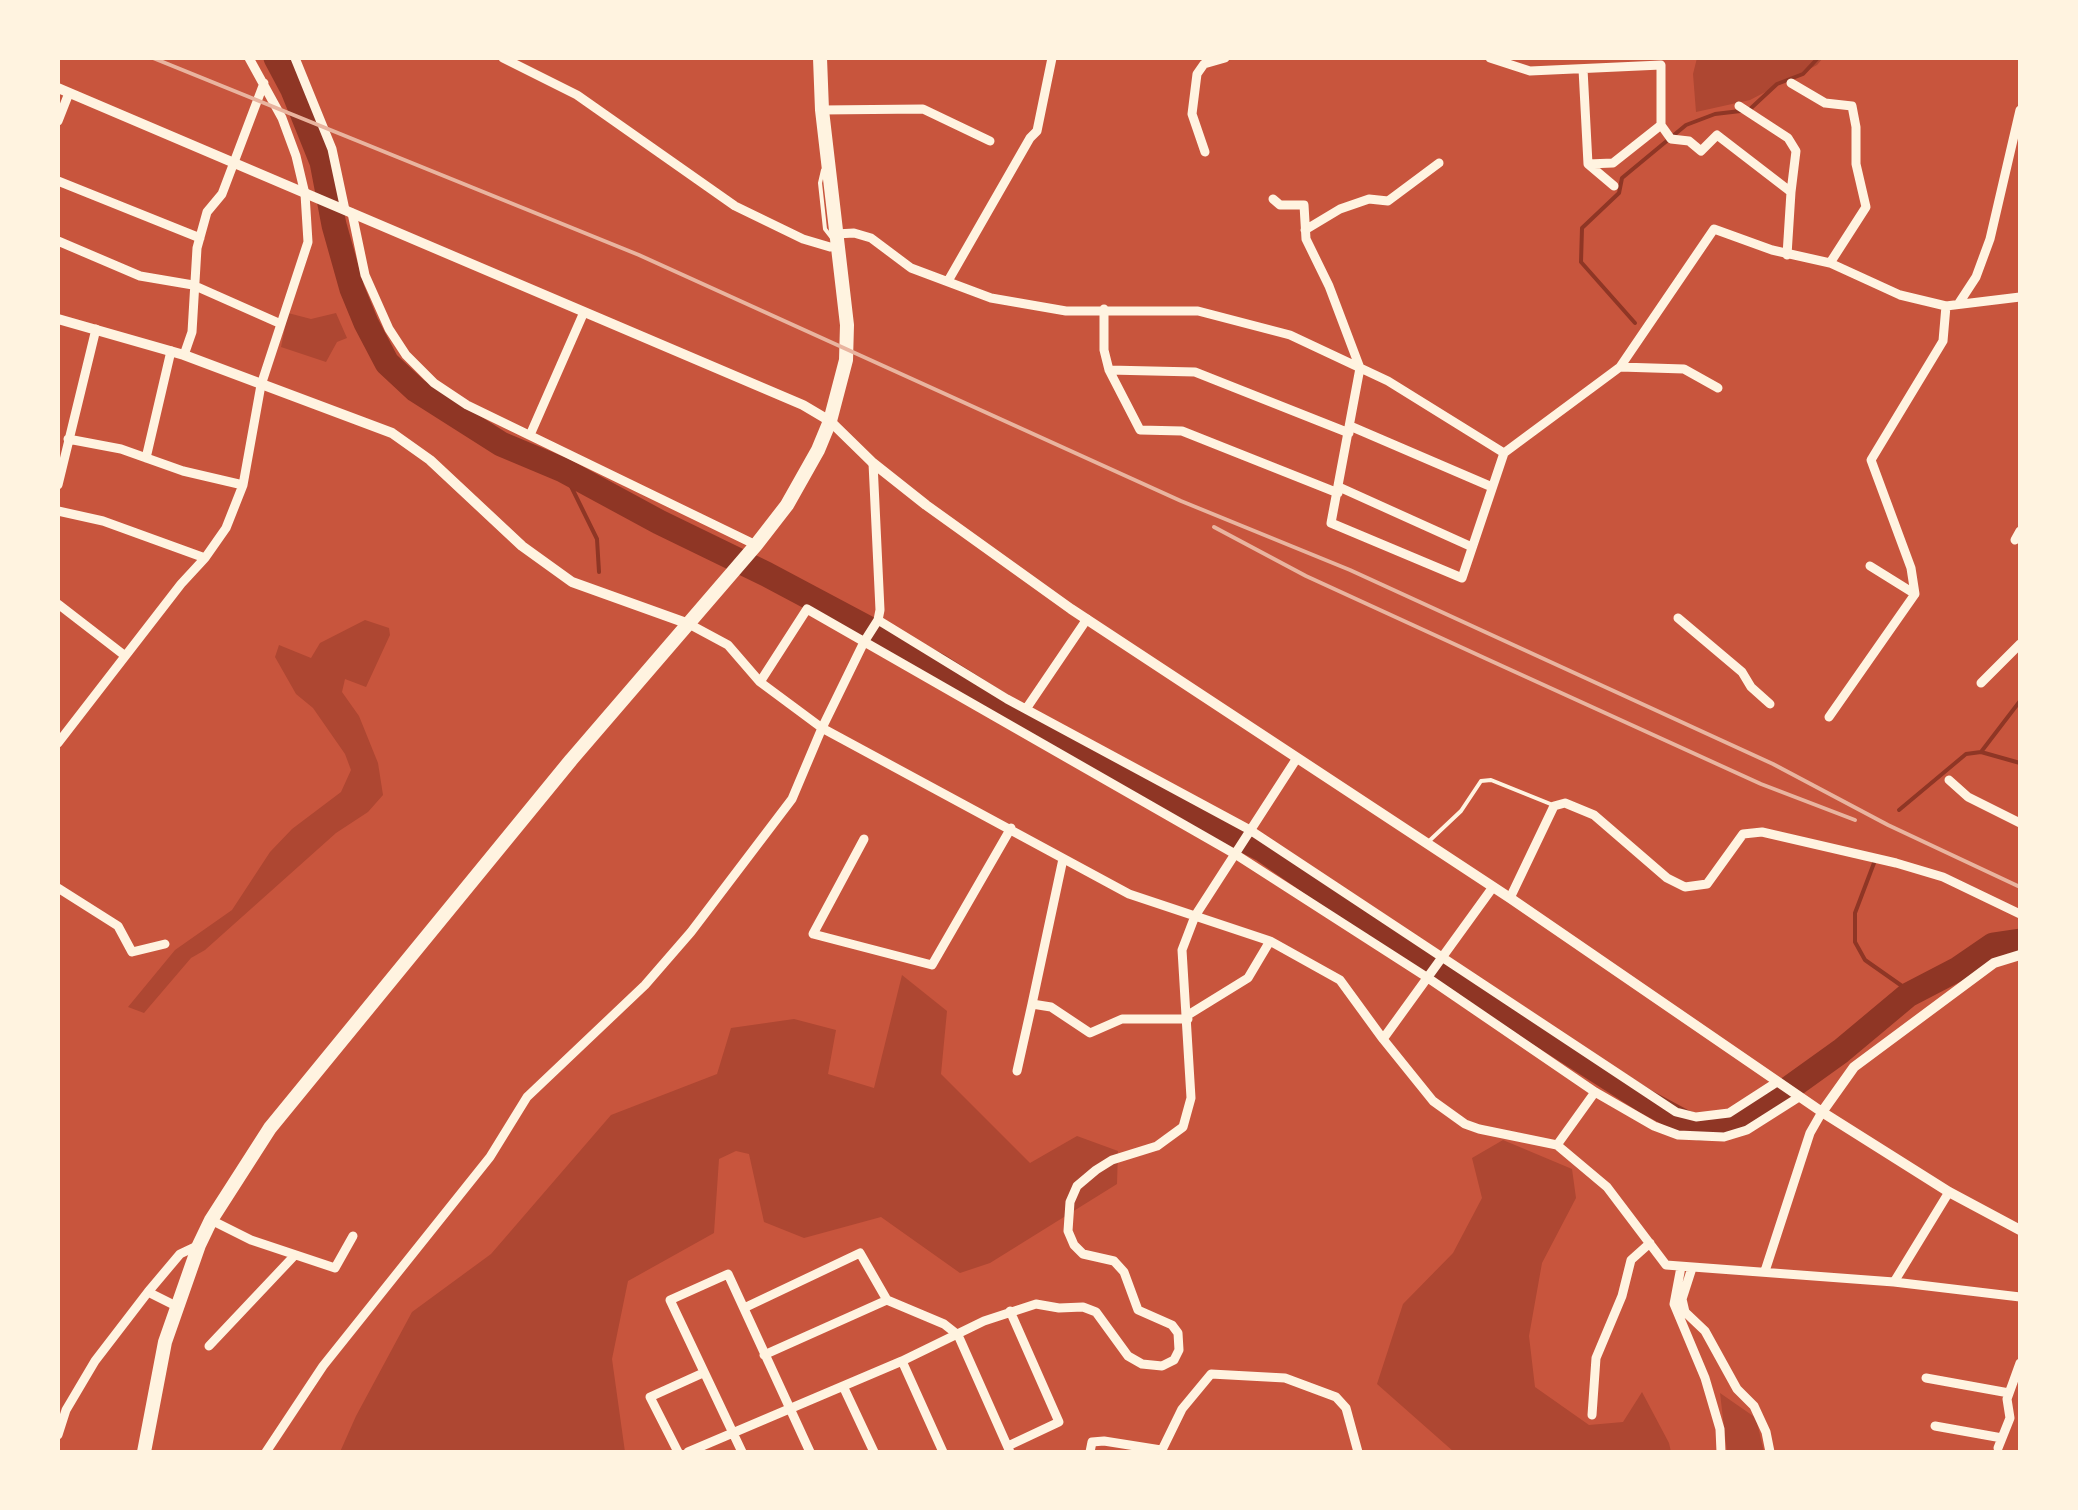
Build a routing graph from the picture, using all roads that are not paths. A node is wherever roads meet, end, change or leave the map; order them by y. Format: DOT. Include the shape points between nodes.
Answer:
graph roads {
  1 [pos="295,58"];
  2 [pos="503,58"];
  3 [pos="820,58"];
  4 [pos="1052,58"];
  5 [pos="1225,58"];
  6 [pos="1490,58"];
  7 [pos="257,60"];
  8 [pos="1583,70"];
  9 [pos="264,83"];
  10 [pos="1791,83"];
  11 [pos="63,91"];
  12 [pos="1739,106"];
  13 [pos="822,110"];
  14 [pos="2020,110"];
  15 [pos="58,121"];
  16 [pos="1661,125"];
  17 [pos="990,141"];
  18 [pos="1205,152"];
  19 [pos="232,163"];
  20 [pos="1439,163"];
  21 [pos="1588,164"];
  22 [pos="58,181"];
  23 [pos="1614,186"];
  24 [pos="1792,192"];
  25 [pos="309,195"];
  26 [pos="1272,199"];
  27 [pos="346,210"];
  28 [pos="1305,230"];
  29 [pos="200,238"];
  30 [pos="837,240"];
  31 [pos="58,241"];
  32 [pos="1787,255"];
  33 [pos="1830,263"];
  34 [pos="948,281"];
  35 [pos="193,285"];
  36 [pos="2020,297"];
  37 [pos="1959,303"];
  38 [pos="1946,306"];
  39 [pos="1104,309"];
  40 [pos="584,312"];
  41 [pos="58,319"];
  42 [pos="281,324"];
  43 [pos="96,329"];
  44 [pos="172,351"];
  45 [pos="184,355"];
  46 [pos="1620,366"];
  47 [pos="1360,368"];
  48 [pos="1109,370"];
  49 [pos="261,385"];
  50 [pos="1718,388"];
  51 [pos="830,421"];
  52 [pos="1350,430"];
  53 [pos="530,436"];
  54 [pos="68,440"];
  55 [pos="1504,453"];
  56 [pos="146,458"];
  57 [pos="874,463"];
  58 [pos="58,485"];
  59 [pos="243,485"];
  60 [pos="1492,487"];
  61 [pos="1339,490"];
  62 [pos="58,511"];
  63 [pos="756,545"];
  64 [pos="1472,547"];
  65 [pos="206,558"];
  66 [pos="1870,566"];
  67 [pos="1915,594"];
  68 [pos="58,604"];
  69 [pos="1678,618"];
  70 [pos="1087,619"];
  71 [pos="878,620"];
  72 [pos="689,624"];
  73 [pos="864,641"];
  74 [pos="2020,644"];
  75 [pos="124,656"];
  76 [pos="760,682"];
  77 [pos="1981,683"];
  78 [pos="1770,704"];
  79 [pos="1026,710"];
  80 [pos="1829,718"];
  81 [pos="822,728"];
  82 [pos="58,744"];
  83 [pos="1297,758"];
  84 [pos="1949,780"];
  85 [pos="1554,806"];
  86 [pos="2020,823"];
  87 [pos="1011,828"];
  88 [pos="1250,831"];
  89 [pos="864,839"];
  90 [pos="1427,843"];
  91 [pos="1236,853"];
  92 [pos="1063,859"];
  93 [pos="1493,886"];
  94 [pos="58,888"];
  95 [pos="1510,898"];
  96 [pos="2020,914"];
  97 [pos="1195,916"];
  98 [pos="1270,941"];
  99 [pos="165,944"];
  100 [pos="2020,955"];
  101 [pos="1443,959"];
  102 [pos="1428,978"];
  103 [pos="1032,1004"];
  104 [pos="1188,1017"];
  105 [pos="1382,1040"];
  106 [pos="1016,1071"];
  107 [pos="1777,1082"];
  108 [pos="1595,1092"];
  109 [pos="1799,1097"];
  110 [pos="1822,1112"];
  111 [pos="1557,1146"];
  112 [pos="1949,1192"];
  113 [pos="211,1220"];
  114 [pos="2020,1230"];
  115 [pos="353,1236"];
  116 [pos="1650,1243"];
  117 [pos="199,1245"];
  118 [pos="294,1256"];
  119 [pos="1686,1268"];
  120 [pos="1765,1271"];
  121 [pos="1894,1282"];
  122 [pos="148,1292"];
  123 [pos="2020,1296"];
  124 [pos="887,1300"];
  125 [pos="176,1306"];
  126 [pos="744,1308"];
  127 [pos="1010,1311"];
  128 [pos="958,1335"];
  129 [pos="208,1346"];
  130 [pos="764,1355"];
  131 [pos="902,1361"];
  132 [pos="2020,1364"];
  133 [pos="702,1373"];
  134 [pos="1926,1378"];
  135 [pos="843,1386"];
  136 [pos="2008,1393"];
  137 [pos="790,1409"];
  138 [pos="1592,1415"];
  139 [pos="1935,1426"];
  140 [pos="733,1433"];
  141 [pos="58,1436"];
  142 [pos="1009,1449"];
  143 [pos="1161,1451"];
  144 [pos="144,1452"];
  145 [pos="266,1452"];
  146 [pos="678,1452"];
  147 [pos="688,1452"];
  148 [pos="742,1452"];
  149 [pos="810,1452"];
  150 [pos="874,1452"];
  151 [pos="943,1452"];
  152 [pos="1090,1452"];
  153 [pos="1358,1452"];
  154 [pos="1721,1452"];
  155 [pos="1770,1452"];
  1 -- 27 [label="street" via="332,150"];
  2 -- 30 [label="street" via="577,95 735,206 830,247"];
  3 -- 13 [label="main road"];
  4 -- 34 [label="street" via="1037,130"];
  5 -- 18 [label="street" via="1204,64 1197,74 1192,114"];
  6 -- 8 [label="street" via="1530,71"];
  7 -- 9 [label="street"];
  8 -- 16 [label="street" via="1661,65"];
  8 -- 21 [label="street"];
  9 -- 19 [label="street"];
  9 -- 25 [label="street"];
  10 -- 33 [label="street" via="1826,103 1852,106 1866,207"];
  11 -- 15 [label="street"];
  11 -- 19 [label="street"];
  12 -- 24 [label="street" via="1796,150"];
  13 -- 17 [label="street" via="922,109"];
  13 -- 30 [label="main road"];
  14 -- 37 [label="street" via="1990,239"];
  16 -- 21 [label="street" via="1613,164"];
  16 -- 24 [label="street" via="1670,139 1701,151 1717,136"];
  19 -- 25 [label="street"];
  19 -- 29 [label="street"];
  20 -- 28 [label="street" via="1388,201 1368,199"];
  21 -- 23 [label="street"];
  22 -- 29 [label="street"];
  24 -- 32 [label="street"];
  25 -- 27 [label="street"];
  25 -- 42 [label="street" via="308,242"];
  26 -- 28 [label="street" via="1304,205"];
  27 -- 40 [label="street"];
  27 -- 53 [label="street" via="365,275 406,355 467,405"];
  28 -- 47 [label="street"];
  29 -- 35 [label="street"];
  30 -- 34 [label="street" via="854,233 872,238 911,268"];
  30 -- 51 [label="main road" via="846,360"];
  31 -- 35 [label="street" via="140,276"];
  32 -- 33 [label="street"];
  32 -- 46 [label="street" via="1714,229"];
  33 -- 38 [label="street" via="1900,295"];
  34 -- 39 [label="street" via="1028,305"];
  35 -- 42 [label="street"];
  35 -- 45 [label="street" via="192,332"];
  36 -- 37 [label="street"];
  37 -- 38 [label="street"];
  38 -- 67 [label="street" via="1943,341 1871,460"];
  39 -- 47 [label="street" via="1198,311 1290,335"];
  39 -- 48 [label="street"];
  40 -- 51 [label="street"];
  40 -- 53 [label="street"];
  41 -- 43 [label="street"];
  42 -- 49 [label="street"];
  43 -- 44 [label="street"];
  43 -- 54 [label="street"];
  44 -- 45 [label="street"];
  44 -- 56 [label="street"];
  45 -- 49 [label="street"];
  46 -- 50 [label="street" via="1684,369"];
  46 -- 55 [label="street"];
  47 -- 52 [label="street"];
  47 -- 55 [label="street"];
  48 -- 52 [label="street" via="1195,372"];
  48 -- 61 [label="street" via="1140,430 1182,431"];
  49 -- 59 [label="street"];
  49 -- 72 [label="street" via="392,433 572,582"];
  51 -- 57 [label="street"];
  51 -- 63 [label="main road" via="787,505"];
  52 -- 60 [label="street"];
  52 -- 61 [label="street"];
  53 -- 63 [label="street"];
  54 -- 56 [label="street"];
  54 -- 58 [label="street"];
  55 -- 60 [label="street"];
  56 -- 59 [label="street"];
  57 -- 70 [label="street"];
  57 -- 71 [label="street"];
  59 -- 65 [label="street"];
  60 -- 64 [label="street"];
  61 -- 64 [label="street"];
  61 -- 64 [label="street" via="1331,523 1462,578"];
  62 -- 65 [label="street" via="103,520"];
  63 -- 72 [label="main road"];
  65 -- 75 [label="street"];
  66 -- 67 [label="street"];
  67 -- 80 [label="street"];
  68 -- 75 [label="street"];
  69 -- 78 [label="street"];
  70 -- 79 [label="street"];
  70 -- 83 [label="street"];
  71 -- 73 [label="street"];
  71 -- 79 [label="street"];
  72 -- 76 [label="street" via="728,646"];
  72 -- 113 [label="main road" via="270,1128"];
  73 -- 76 [label="street" via="807,609"];
  73 -- 81 [label="street"];
  73 -- 91 [label="street"];
  74 -- 77 [label="street"];
  75 -- 82 [label="street"];
  76 -- 81 [label="street"];
  79 -- 88 [label="street"];
  81 -- 87 [label="street"];
  81 -- 145 [label="street" via="792,799 691,932 645,986 526,1097 490,1157 333,1353"];
  83 -- 88 [label="street"];
  83 -- 90 [label="street"];
  84 -- 86 [label="street"];
  85 -- 90 [label="lane" via="1481,781"];
  85 -- 95 [label="street"];
  85 -- 96 [label="street" via="1565,803 1594,816 1685,887 1706,884 1743,834 1762,832 1943,877"];
  87 -- 89 [label="street" via="932,965 813,934"];
  87 -- 92 [label="street"];
  88 -- 91 [label="street"];
  88 -- 101 [label="street"];
  90 -- 93 [label="street"];
  91 -- 97 [label="street"];
  91 -- 102 [label="street"];
  92 -- 97 [label="street" via="1129,894"];
  92 -- 103 [label="street"];
  93 -- 95 [label="street"];
  93 -- 101 [label="street"];
  94 -- 99 [label="street" via="118,926 132,952"];
  95 -- 107 [label="street"];
  97 -- 98 [label="street"];
  97 -- 104 [label="street" via="1182,950"];
  98 -- 104 [label="street" via="1248,978"];
  98 -- 105 [label="street" via="1340,980"];
  100 -- 110 [label="street" via="1994,963 1854,1066"];
  101 -- 102 [label="street"];
  101 -- 107 [label="street" via="1676,1112 1729,1114"];
  102 -- 105 [label="street"];
  102 -- 108 [label="street"];
  103 -- 104 [label="street" via="1050,1007 1090,1032 1122,1019"];
  103 -- 106 [label="street"];
  104 -- 127 [label="street" via="1191,1098 1183,1127 1157,1146 1112,1160 1077,1186 1068,1231 1083,1254 1114,1261 1124,1272 1138,1310 1172,1325 1179,1350 1174,1360 1162,1366 1128,1356 1096,1312 1083,1307 1036,1304"];
  105 -- 111 [label="street" via="1433,1101 1466,1124"];
  107 -- 109 [label="street"];
  108 -- 109 [label="street" via="1654,1126 1700,1138 1748,1130"];
  108 -- 111 [label="street"];
  109 -- 110 [label="street"];
  110 -- 112 [label="street"];
  110 -- 120 [label="street"];
  111 -- 116 [label="street" via="1607,1187"];
  112 -- 114 [label="street"];
  112 -- 121 [label="street"];
  113 -- 117 [label="main road"];
  113 -- 118 [label="street"];
  115 -- 118 [label="street" via="336,1268"];
  116 -- 119 [label="street" via="1666,1265"];
  116 -- 138 [label="street" via="1631,1260 1596,1358"];
  117 -- 122 [label="street" via="180,1254"];
  117 -- 125 [label="main road"];
  118 -- 129 [label="street"];
  119 -- 120 [label="street"];
  119 -- 154 [label="street" via="1674,1304 1705,1378"];
  119 -- 155 [label="street" via="1685,1312 1754,1406"];
  120 -- 121 [label="street"];
  121 -- 123 [label="street"];
  122 -- 125 [label="street"];
  122 -- 141 [label="street" via="95,1360"];
  124 -- 126 [label="street" via="860,1253"];
  124 -- 128 [label="street"];
  124 -- 130 [label="street"];
  125 -- 144 [label="main road"];
  126 -- 130 [label="street"];
  126 -- 133 [label="street" via="728,1274 670,1300"];
  127 -- 128 [label="street"];
  127 -- 142 [label="street" via="1059,1422"];
  128 -- 131 [label="street"];
  128 -- 142 [label="street"];
  130 -- 137 [label="street"];
  131 -- 135 [label="street"];
  131 -- 151 [label="street"];
  132 -- 136 [label="street"];
  133 -- 140 [label="street"];
  133 -- 146 [label="street" via="650,1397"];
  134 -- 136 [label="street"];
  135 -- 137 [label="street"];
  135 -- 150 [label="street"];
  136 -- 139 [label="street" via="2010,1418 2000,1443"];
  137 -- 140 [label="street"];
  137 -- 149 [label="street"];
  140 -- 147 [label="street"];
  140 -- 148 [label="street"];
  143 -- 152 [label="street" via="1092,1442"];
  143 -- 153 [label="street" via="1182,1409 1211,1374 1285,1378 1336,1397 1346,1408"];
}
